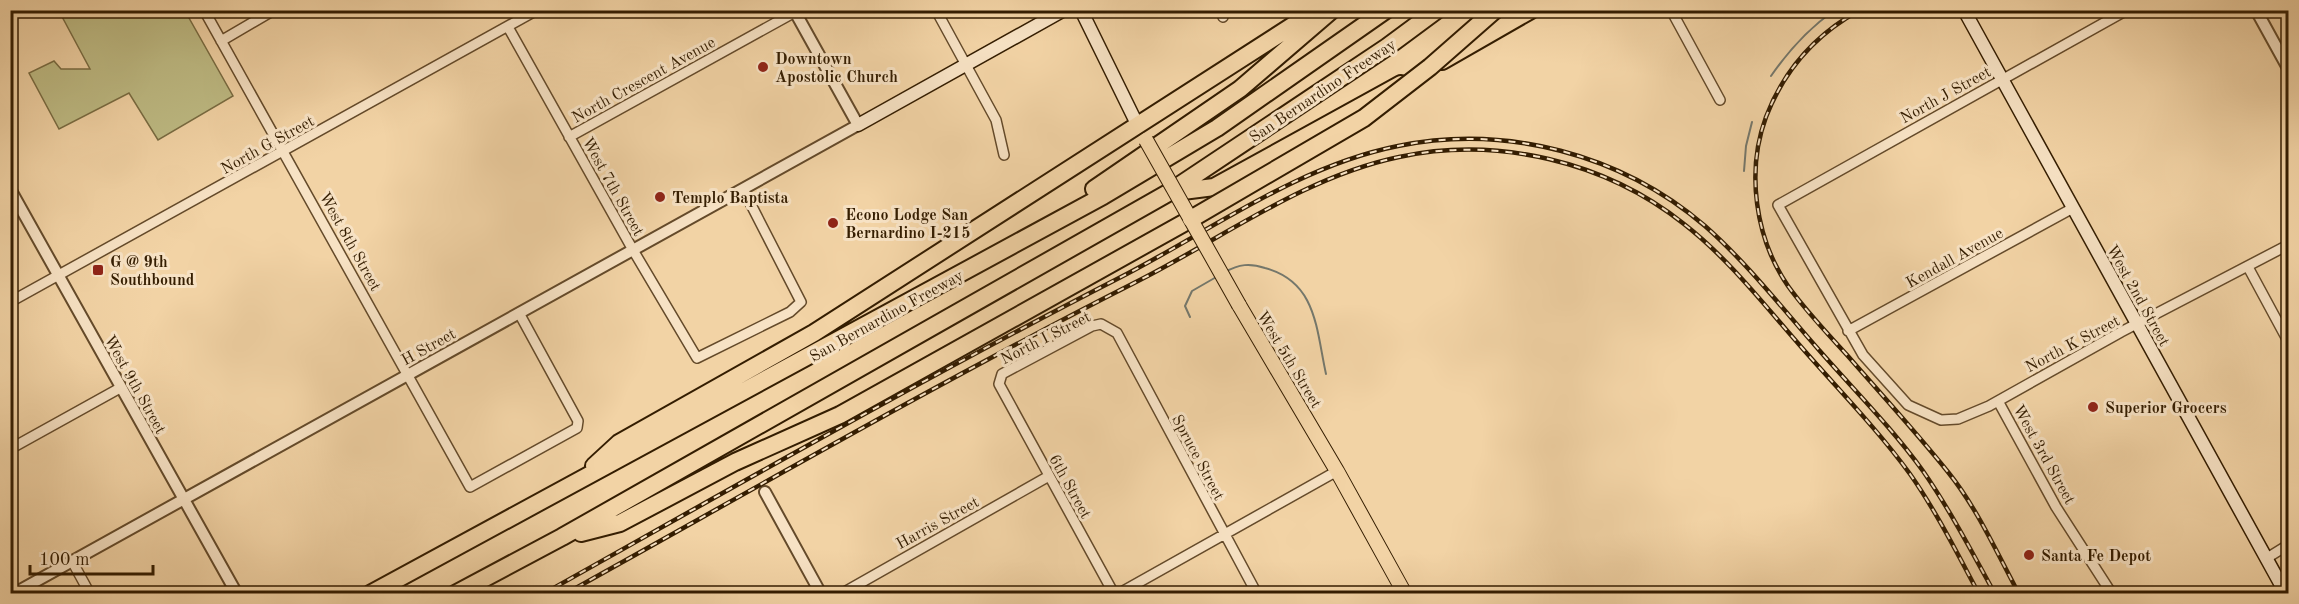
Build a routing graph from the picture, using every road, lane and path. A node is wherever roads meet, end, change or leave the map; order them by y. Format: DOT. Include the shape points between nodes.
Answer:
graph roads {
  1 [pos="204,10"];
  2 [pos="274,10"];
  3 [pos="537,10"];
  4 [pos="936,10"];
  5 [pos="1064,10"];
  6 [pos="1081,10"];
  7 [pos="1317,10"];
  8 [pos="1332,10"];
  9 [pos="1386,10"];
  10 [pos="1437,10"];
  11 [pos="1495,10"];
  12 [pos="1531,10"];
  13 [pos="1671,10"];
  14 [pos="2127,10"];
  15 [pos="2256,10"];
  16 [pos="795,11"];
  17 [pos="1963,11"];
  18 [pos="508,27"];
  19 [pos="221,41"];
  20 [pos="966,65"];
  21 [pos="2289,68"];
  22 [pos="2001,80"];
  23 [pos="1720,100"];
  24 [pos="858,125"];
  25 [pos="1142,132"];
  26 [pos="569,137"];
  27 [pos="283,151"];
  28 [pos="1004,155"];
  29 [pos="10,189"];
  30 [pos="742,189"];
  31 [pos="1168,193"];
  32 [pos="1778,205"];
  33 [pos="2073,208"];
  34 [pos="1191,219"];
  35 [pos="2289,245"];
  36 [pos="633,250"];
  37 [pos="2248,267"];
  38 [pos="970,270"];
  39 [pos="58,275"];
  40 [pos="10,303"];
  41 [pos="519,313"];
  42 [pos="2137,326"];
  43 [pos="1848,331"];
  44 [pos="1117,333"];
  45 [pos="2289,341"];
  46 [pos="408,375"];
  47 [pos="120,388"];
  48 [pos="1002,393"];
  49 [pos="1998,401"];
  50 [pos="10,449"];
  51 [pos="1337,471"];
  52 [pos="1049,476"];
  53 [pos="576,482"];
  54 [pos="765,492"];
  55 [pos="184,499"];
  56 [pos="1224,534"];
  57 [pos="562,537"];
  58 [pos="2289,545"];
  59 [pos="2267,558"];
  60 [pos="72,561"];
  61 [pos="14,594"];
  62 [pos="90,594"];
  63 [pos="237,594"];
  64 [pos="370,594"];
  65 [pos="455,594"];
  66 [pos="821,594"];
  67 [pos="841,594"];
  68 [pos="1116,594"];
  69 [pos="1257,594"];
  70 [pos="1405,594"];
  71 [pos="2112,594"];
  72 [pos="2286,594"];
  1 -- 19 [label="street, West 8th Street"];
  2 -- 19 [label="street"];
  3 -- 18 [label="street, North G Street"];
  4 -- 20 [label="street"];
  5 -- 20 [label="main road"];
  6 -- 25 [label="main road, West 5th Street"];
  7 -- 25 [label="highway"];
  8 -- 38 [label="highway" via="1216,107"];
  9 -- 38 [label="highway, San Bernardino Freeway" via="1217,128"];
  10 -- 31 [label="highway, San Bernardino Freeway"];
  11 -- 34 [label="highway, bridge" via="1364,118"];
  12 -- 31 [label="highway" via="1214,187"];
  13 -- 23 [label="street"];
  14 -- 22 [label="street, North J Street"];
  15 -- 21 [label="street"];
  16 -- 24 [label="street"];
  16 -- 26 [label="street, North Crescent Avenue"];
  17 -- 22 [label="main road, West 2nd Street"];
  18 -- 26 [label="street, West 7th Street"];
  18 -- 27 [label="street, North G Street"];
  19 -- 27 [label="street, West 8th Street"];
  20 -- 24 [label="main road"];
  20 -- 28 [label="street" via="996,120"];
  22 -- 32 [label="street, North J Street"];
  22 -- 33 [label="main road, West 2nd Street"];
  24 -- 30 [label="street, H Street"];
  25 -- 34 [label="main road, West 5th Street, bridge"];
  25 -- 53 [label="highway" via="814,333 619,443"];
  26 -- 36 [label="street, West 7th Street"];
  27 -- 39 [label="street, North G Street"];
  27 -- 46 [label="street, West 8th Street"];
  29 -- 39 [label="street, West 9th Street"];
  30 -- 36 [label="street, H Street"];
  30 -- 36 [label="street, West 7th Street" via="801,302 790,312 697,358"];
  31 -- 57 [label="highway, San Bernardino Freeway"];
  32 -- 43 [label="street, West 3rd Street"];
  33 -- 42 [label="main road, West 2nd Street"];
  33 -- 43 [label="street, Kendall Avenue"];
  34 -- 51 [label="main road, West 5th Street, bridge"];
  34 -- 57 [label="highway" via="840,415 735,462 620,523"];
  35 -- 37 [label="street, North K Street"];
  36 -- 41 [label="street, H Street"];
  37 -- 42 [label="street, North K Street"];
  37 -- 45 [label="street"];
  38 -- 53 [label="highway, San Bernardino Freeway"];
  39 -- 40 [label="street, North G Street"];
  39 -- 47 [label="street, West 9th Street"];
  41 -- 46 [label="street, H Street"];
  41 -- 46 [label="street, West 8th Street" via="578,421 577,428 470,487"];
  42 -- 49 [label="street, North K Street"];
  42 -- 59 [label="main road, West 2nd Street"];
  43 -- 49 [label="street, West 3rd Street" via="1897,395 1931,418 1958,419"];
  44 -- 48 [label="street, North I Street" via="1101,324 1092,326 1002,374"];
  44 -- 56 [label="street, Spruce Street"];
  46 -- 55 [label="street, H Street"];
  47 -- 50 [label="street"];
  47 -- 55 [label="street, West 9th Street"];
  48 -- 52 [label="street, 6th Street"];
  49 -- 71 [label="street, West 3rd Street" via="2056,507"];
  51 -- 56 [label="street"];
  51 -- 70 [label="main road, West 5th Street"];
  52 -- 67 [label="street, Harris Street"];
  52 -- 68 [label="street, 6th Street"];
  53 -- 64 [label="highway, San Bernardino Freeway"];
  54 -- 66 [label="street"];
  55 -- 60 [label="street, H Street"];
  55 -- 63 [label="street, West 9th Street"];
  56 -- 68 [label="street"];
  56 -- 69 [label="street, Spruce Street"];
  57 -- 65 [label="highway, San Bernardino Freeway"];
  58 -- 59 [label="street"];
  59 -- 72 [label="main road, West 2nd Street"];
  60 -- 61 [label="street, H Street"];
  60 -- 62 [label="street"];
}
